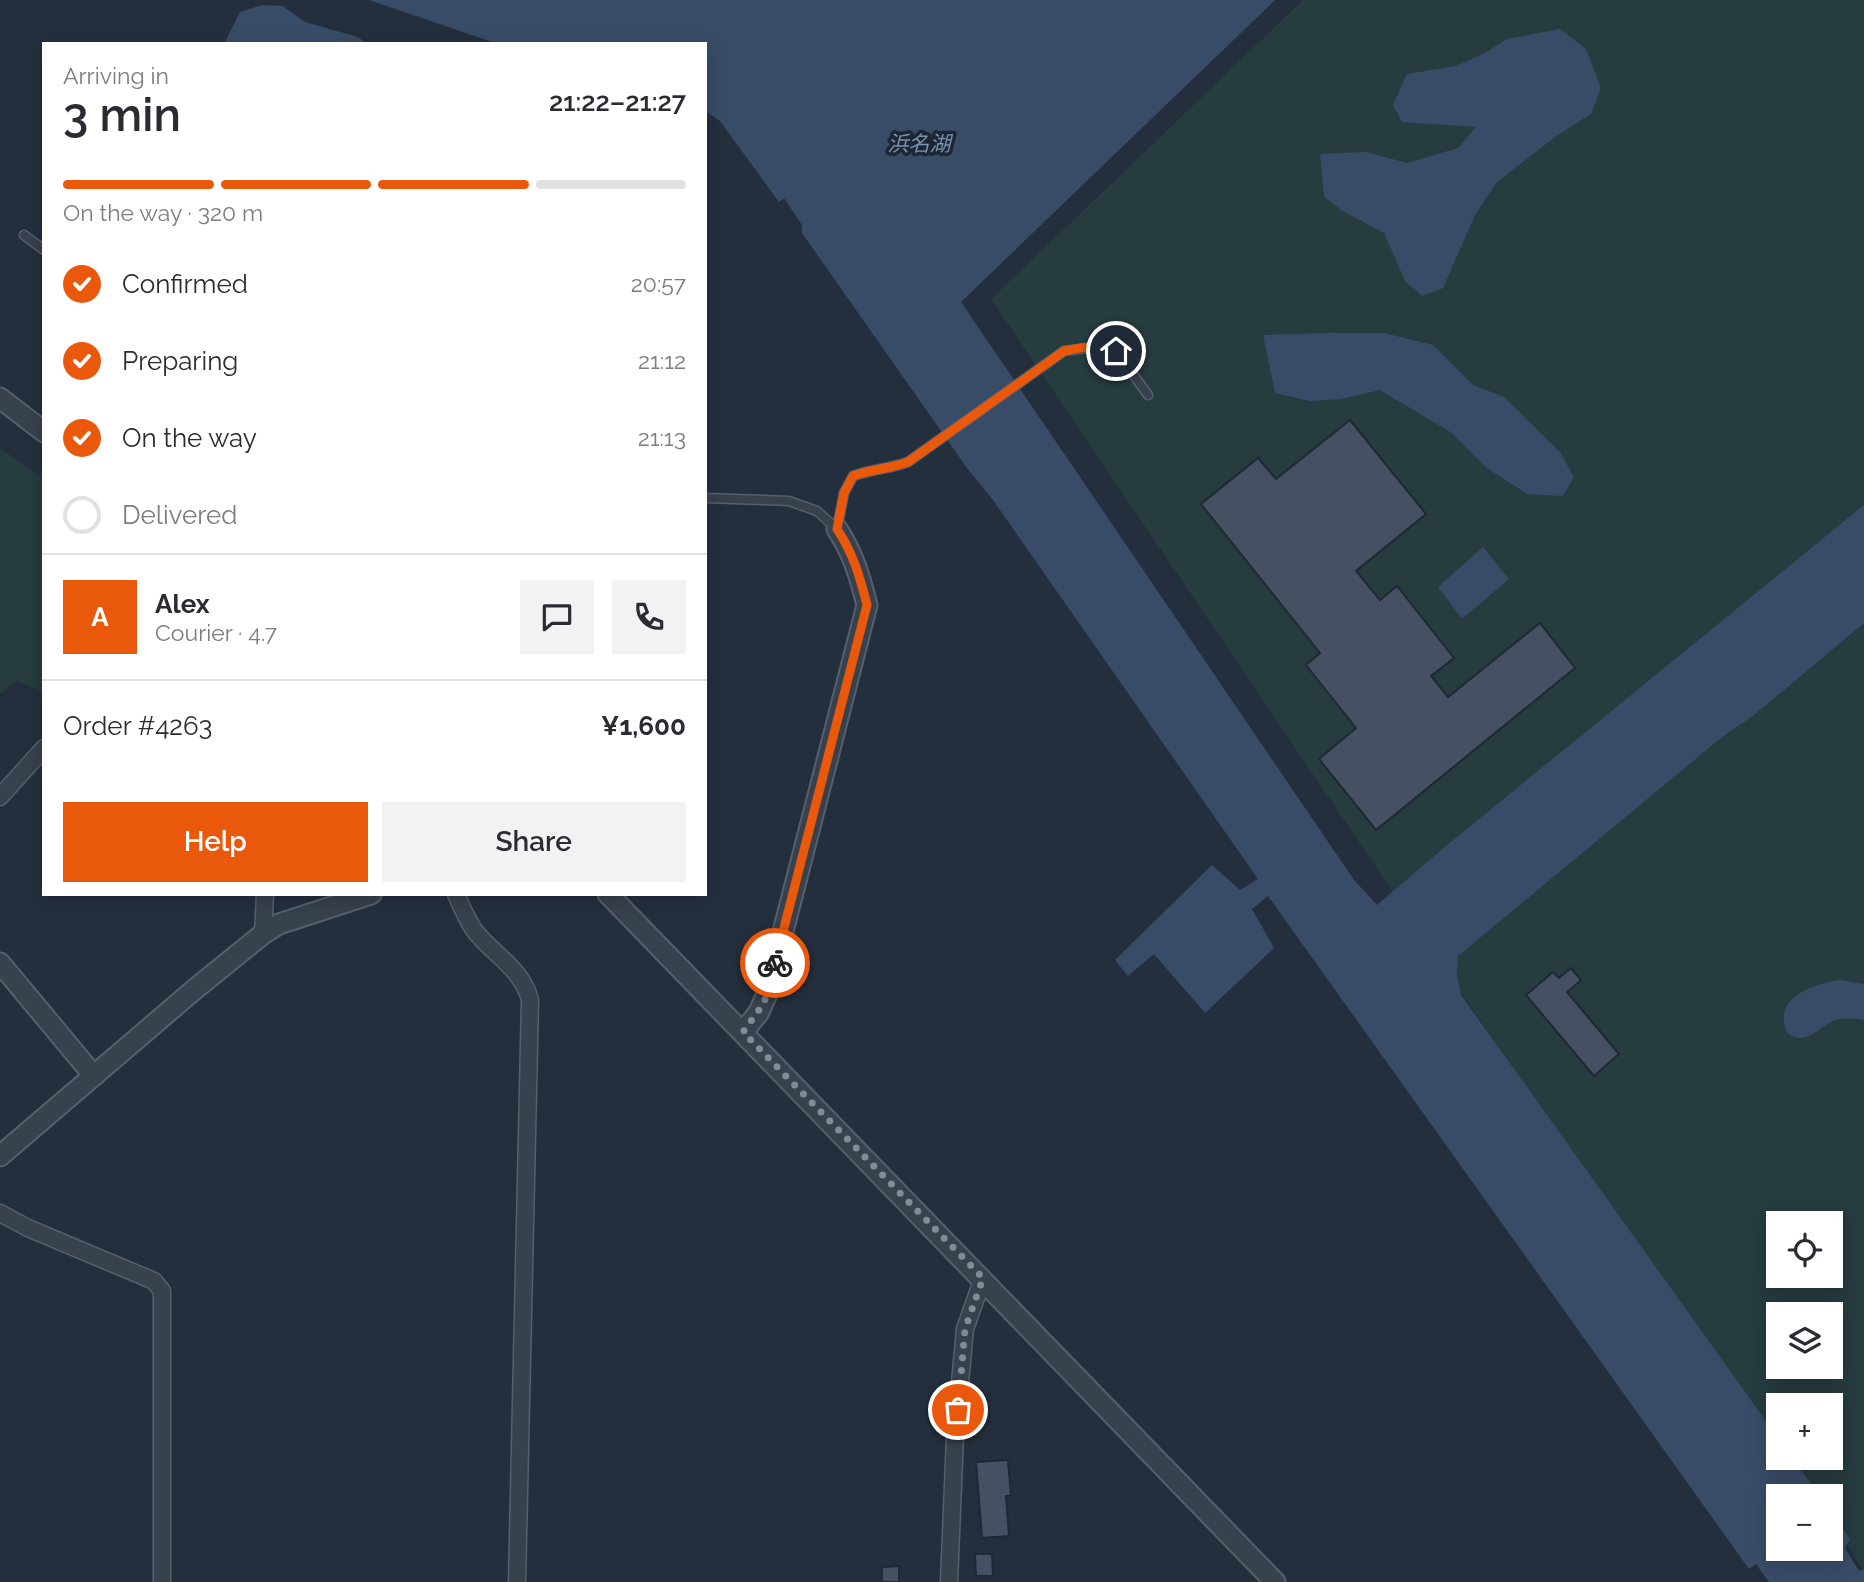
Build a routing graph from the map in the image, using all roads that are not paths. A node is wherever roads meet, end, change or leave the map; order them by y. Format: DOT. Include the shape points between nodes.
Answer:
graph roads {
  1 [pos="24,235"];
  2 [pos="42,248"];
  3 [pos="1148,395"];
  4 [pos="0,398"];
  5 [pos="42,430"];
  6 [pos="707,498"];
  7 [pos="837,529"];
  8 [pos="42,750"];
  9 [pos="0,797"];
  10 [pos="265,896"];
  11 [pos="365,896"];
  12 [pos="457,896"];
  13 [pos="610,896"];
  14 [pos="263,934"];
  15 [pos="0,963"];
  16 [pos="743,1032"];
  17 [pos="94,1076"];
  18 [pos="0,1156"];
  19 [pos="0,1213"];
  20 [pos="983,1278"];
  21 [pos="162,1582"];
  22 [pos="517,1582"];
  23 [pos="949,1582"];
  24 [pos="1275,1582"];
  1 -- 2 [label="lane"];
  3 -- 7 [label="lane" via="1116,351 1102,346 1064,351 908,462 853,476 844,493"];
  4 -- 5 [label="street"];
  6 -- 7 [label="lane" via="789,501 817,511"];
  7 -- 16 [label="street" via="850,548 867,605 767,994"];
  8 -- 9 [label="street"];
  10 -- 14 [label="street"];
  11 -- 14 [label="street" via="279,924"];
  12 -- 22 [label="street" via="474,930 519,974 530,1000"];
  13 -- 16 [label="street"];
  14 -- 17 [label="street"];
  15 -- 17 [label="street"];
  16 -- 20 [label="street"];
  17 -- 18 [label="street"];
  19 -- 21 [label="street" via="154,1281 162,1291"];
  20 -- 23 [label="street" via="965,1329"];
  20 -- 24 [label="street"];
}
